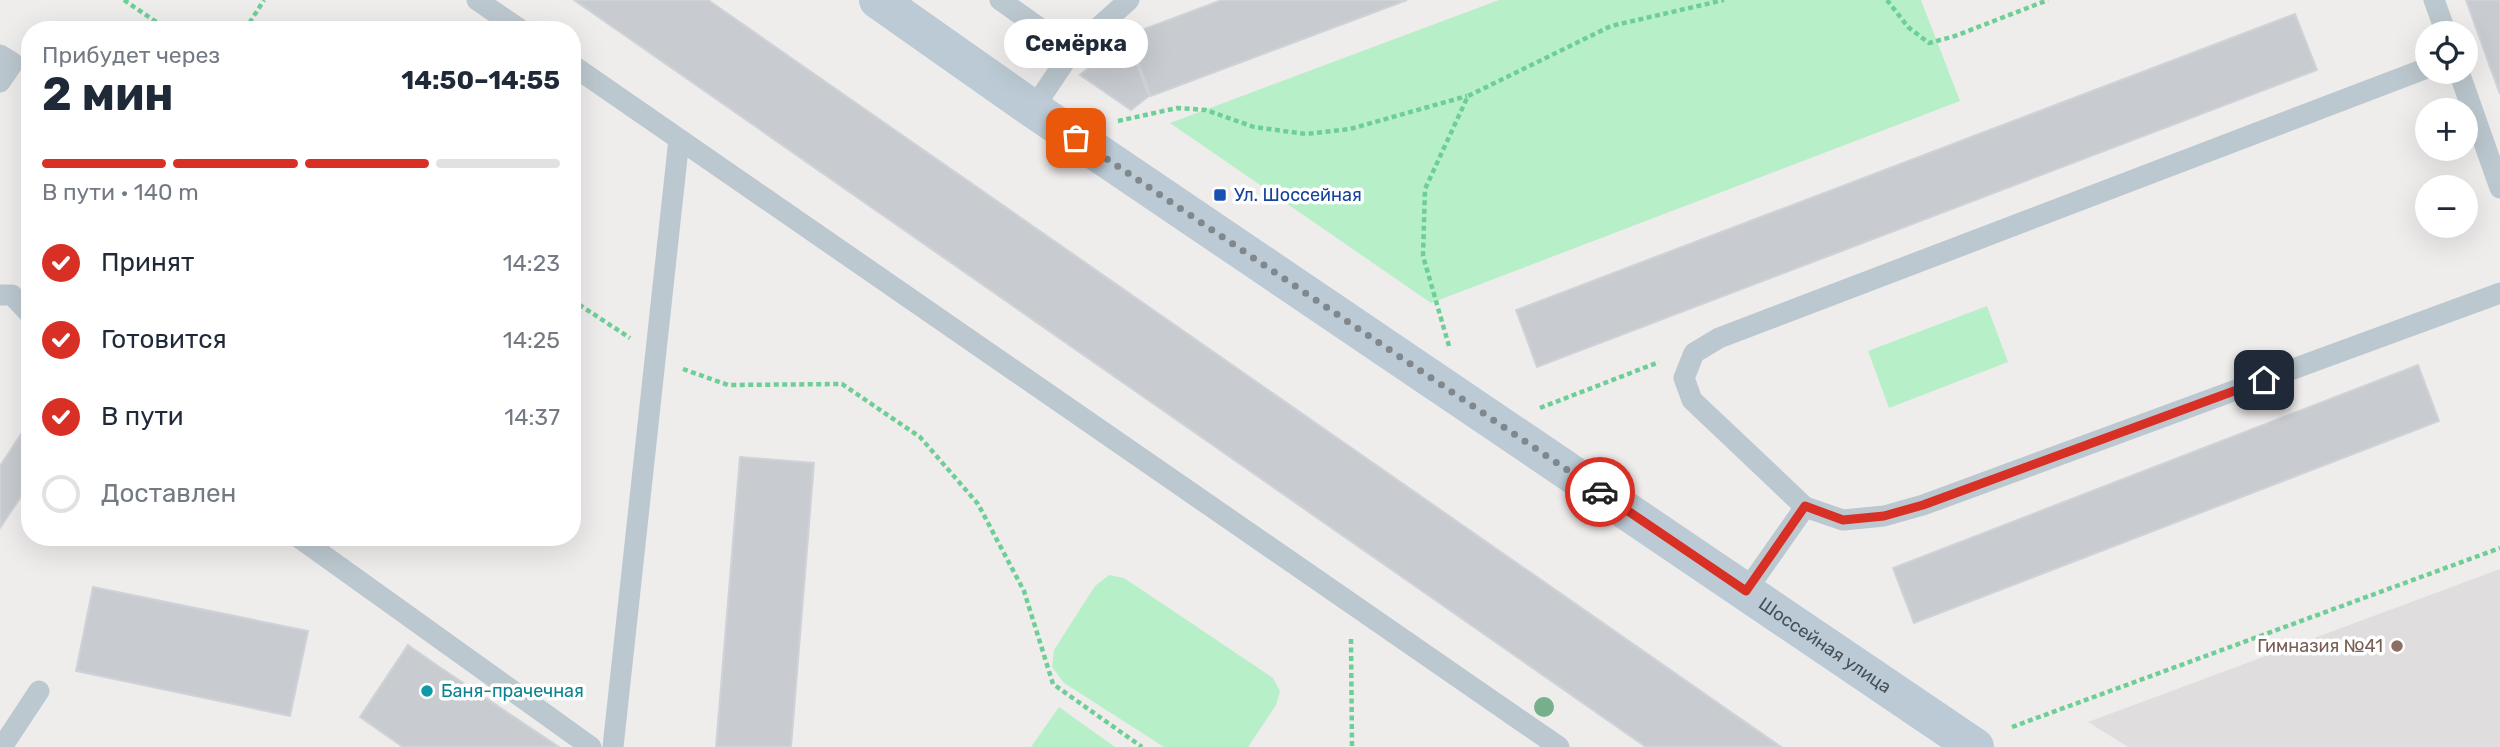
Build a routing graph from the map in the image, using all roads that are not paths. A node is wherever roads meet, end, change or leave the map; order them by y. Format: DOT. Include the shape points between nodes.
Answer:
graph roads {
  1 [pos="477,0"];
  2 [pos="878,0"];
  3 [pos="1000,0"];
  4 [pos="1129,0"];
  5 [pos="2434,0"];
  6 [pos="508,21"];
  7 [pos="2442,21"];
  8 [pos="1072,51"];
  9 [pos="0,55"];
  10 [pos="581,71"];
  11 [pos="2415,73"];
  12 [pos="0,82"];
  13 [pos="2463,84"];
  14 [pos="1033,109"];
  15 [pos="679,139"];
  16 [pos="2500,188"];
  17 [pos="2500,293"];
  18 [pos="0,295"];
  19 [pos="21,304"];
  20 [pos="1805,506"];
  21 [pos="311,546"];
  22 [pos="1746,591"];
  23 [pos="39,691"];
  24 [pos="2,747"];
  25 [pos="591,747"];
  26 [pos="613,747"];
  27 [pos="1559,747"];
  28 [pos="1975,747"];
  1 -- 6 [label="lane"];
  2 -- 14 [label="street, Шоссейная улица"];
  3 -- 8 [label="lane"];
  4 -- 8 [label="lane"];
  5 -- 7 [label="lane"];
  8 -- 14 [label="lane"];
  9 -- 12 [label="lane" via="13,63"];
  10 -- 15 [label="lane"];
  11 -- 20 [label="lane" via="1719,338 1694,353 1684,378 1692,401"];
  13 -- 16 [label="lane"];
  14 -- 22 [label="street, Шоссейная улица"];
  15 -- 26 [label="lane"];
  15 -- 27 [label="lane"];
  17 -- 20 [label="lane" via="1923,505 1884,516 1843,520"];
  18 -- 19 [label="lane" via="12,295"];
  20 -- 22 [label="lane"];
  21 -- 25 [label="lane"];
  22 -- 28 [label="street, Шоссейная улица"];
  23 -- 24 [label="lane"];
}
